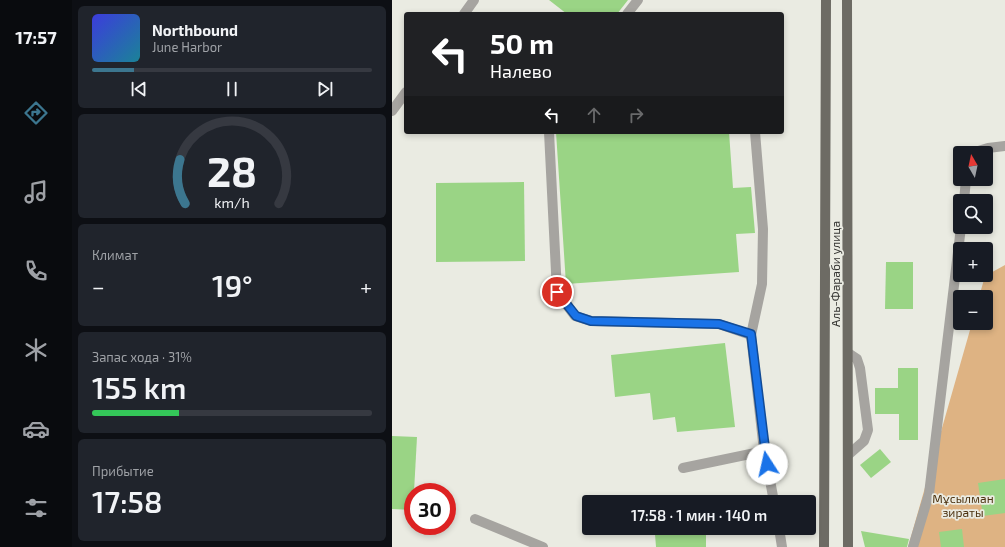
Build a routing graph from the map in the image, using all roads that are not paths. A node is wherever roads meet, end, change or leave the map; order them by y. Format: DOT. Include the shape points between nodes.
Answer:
graph roads {
  1 [pos="474,0"];
  2 [pos="638,0"];
  3 [pos="826,0"];
  4 [pos="847,0"];
  5 [pos="465,12"];
  6 [pos="629,12"];
  7 [pos="404,95"];
  8 [pos="392,111"];
  9 [pos="549,134"];
  10 [pos="755,134"];
  11 [pos="1005,146"];
  12 [pos="993,147"];
  13 [pos="960,234"];
  14 [pos="751,334"];
  15 [pos="848,353"];
  16 [pos="765,451"];
  17 [pos="848,455"];
  18 [pos="683,468"];
  19 [pos="773,495"];
  20 [pos="475,519"];
  21 [pos="780,535"];
  22 [pos="543,547"];
  23 [pos="782,547"];
  24 [pos="824,547"];
  25 [pos="848,547"];
  26 [pos="913,547"];
  1 -- 5 [label="street"];
  2 -- 6 [label="street"];
  3 -- 24 [label="main road, Аль-Фараби улица"];
  4 -- 15 [label="main road, Аль-Фараби улица"];
  7 -- 8 [label="street"];
  9 -- 14 [label="street" via="557,292 576,316 591,321 719,324"];
  10 -- 14 [label="street" via="762,229 762,284"];
  11 -- 12 [label="street"];
  13 -- 26 [label="street" via="929,494"];
  14 -- 16 [label="street"];
  15 -- 17 [label="main road, Аль-Фараби улица"];
  15 -- 17 [label="street" via="857,359 860,368 868,430 864,441"];
  16 -- 18 [label="street"];
  16 -- 19 [label="street"];
  17 -- 25 [label="main road, Аль-Фараби улица"];
  20 -- 22 [label="street"];
  21 -- 23 [label="street"];
}
